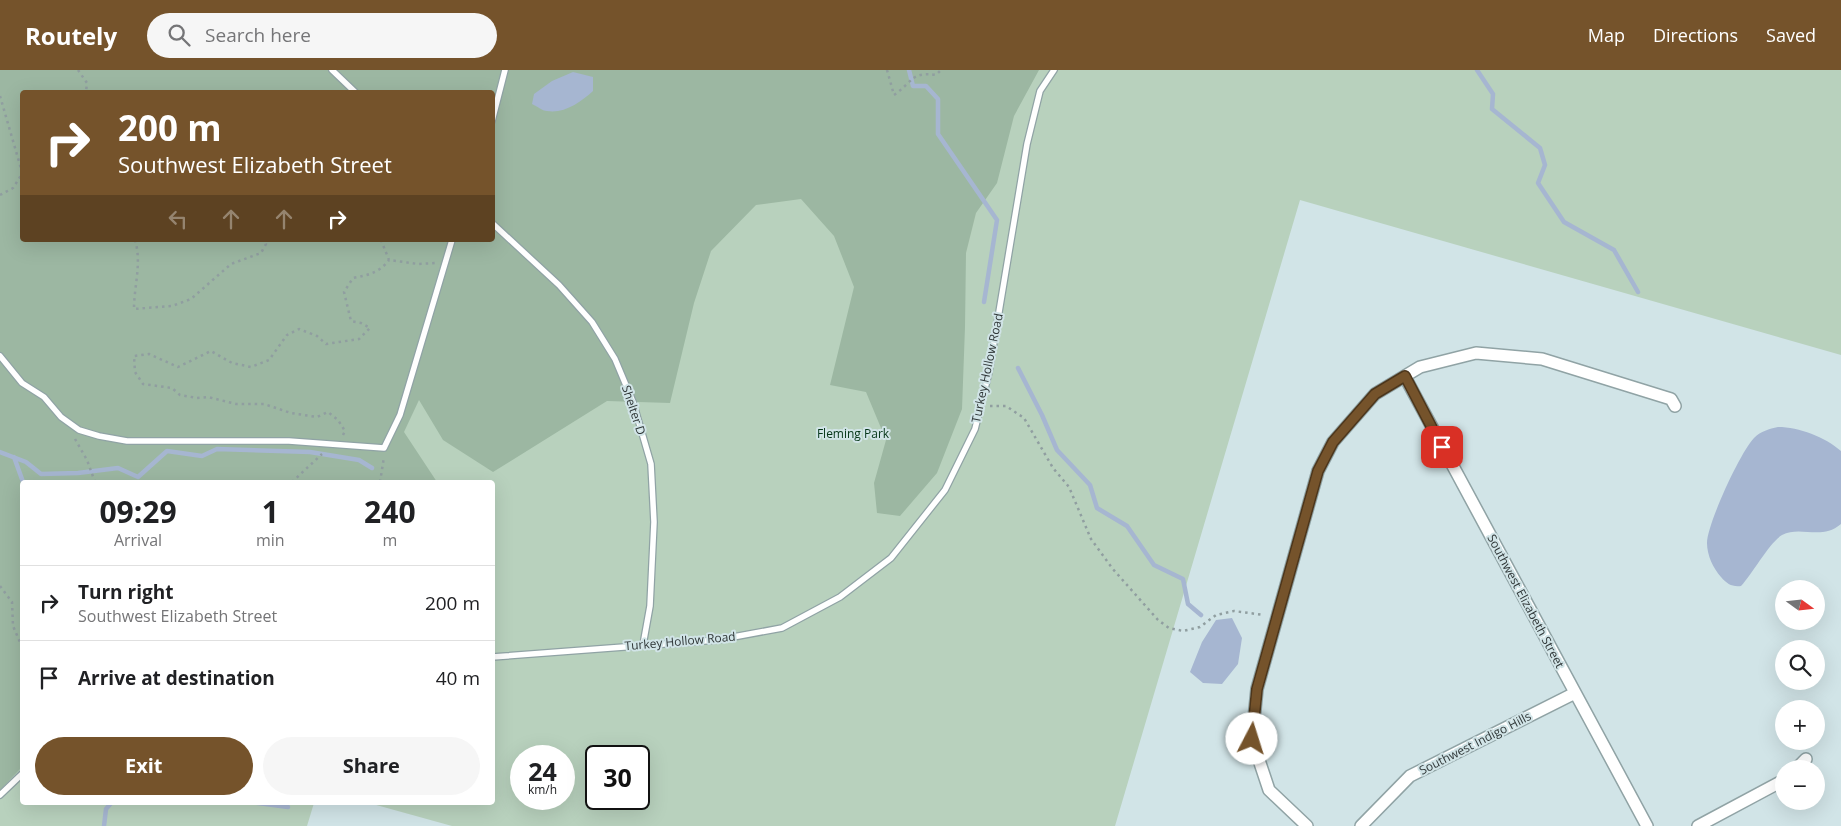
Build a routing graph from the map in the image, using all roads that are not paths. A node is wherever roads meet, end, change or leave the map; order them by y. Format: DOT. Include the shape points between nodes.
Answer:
graph roads {
  1 [pos="332,70"];
  2 [pos="505,70"];
  3 [pos="1054,70"];
  4 [pos="353,90"];
  5 [pos="495,109"];
  6 [pos="495,226"];
  7 [pos="451,242"];
  8 [pos="0,356"];
  9 [pos="1405,376"];
  10 [pos="1675,406"];
  11 [pos="643,645"];
  12 [pos="495,657"];
  13 [pos="1575,693"];
  14 [pos="20,776"];
  15 [pos="1775,785"];
  16 [pos="0,795"];
  17 [pos="1307,826"];
  18 [pos="1362,826"];
  19 [pos="1647,826"];
  20 [pos="1698,826"];
  1 -- 4 [label="lane"];
  2 -- 5 [label="lane"];
  3 -- 11 [label="lane, Turkey Hollow Road" via="1040,91 1027,144 981,406 975,429 945,490 891,558 840,597 782,628 717,640"];
  6 -- 11 [label="lane, Shelter D" via="592,322 615,359 633,402 651,464 654,522 650,606"];
  7 -- 8 [label="lane" via="400,415 384,448 288,441 127,440 99,436 79,430 61,417 44,397 22,383"];
  9 -- 10 [label="street" via="1420,367 1476,353 1542,359 1671,399"];
  9 -- 13 [label="street, Southwest Elizabeth Street"];
  9 -- 17 [label="street" via="1375,394 1333,442 1318,471 1257,689 1252,739 1269,790"];
  11 -- 12 [label="lane, Turkey Hollow Road"];
  13 -- 18 [label="street, Southwest Indigo Hills" via="1410,776"];
  13 -- 19 [label="street, Southwest Elizabeth Street"];
  14 -- 16 [label="lane"];
  15 -- 20 [label="street"];
}
